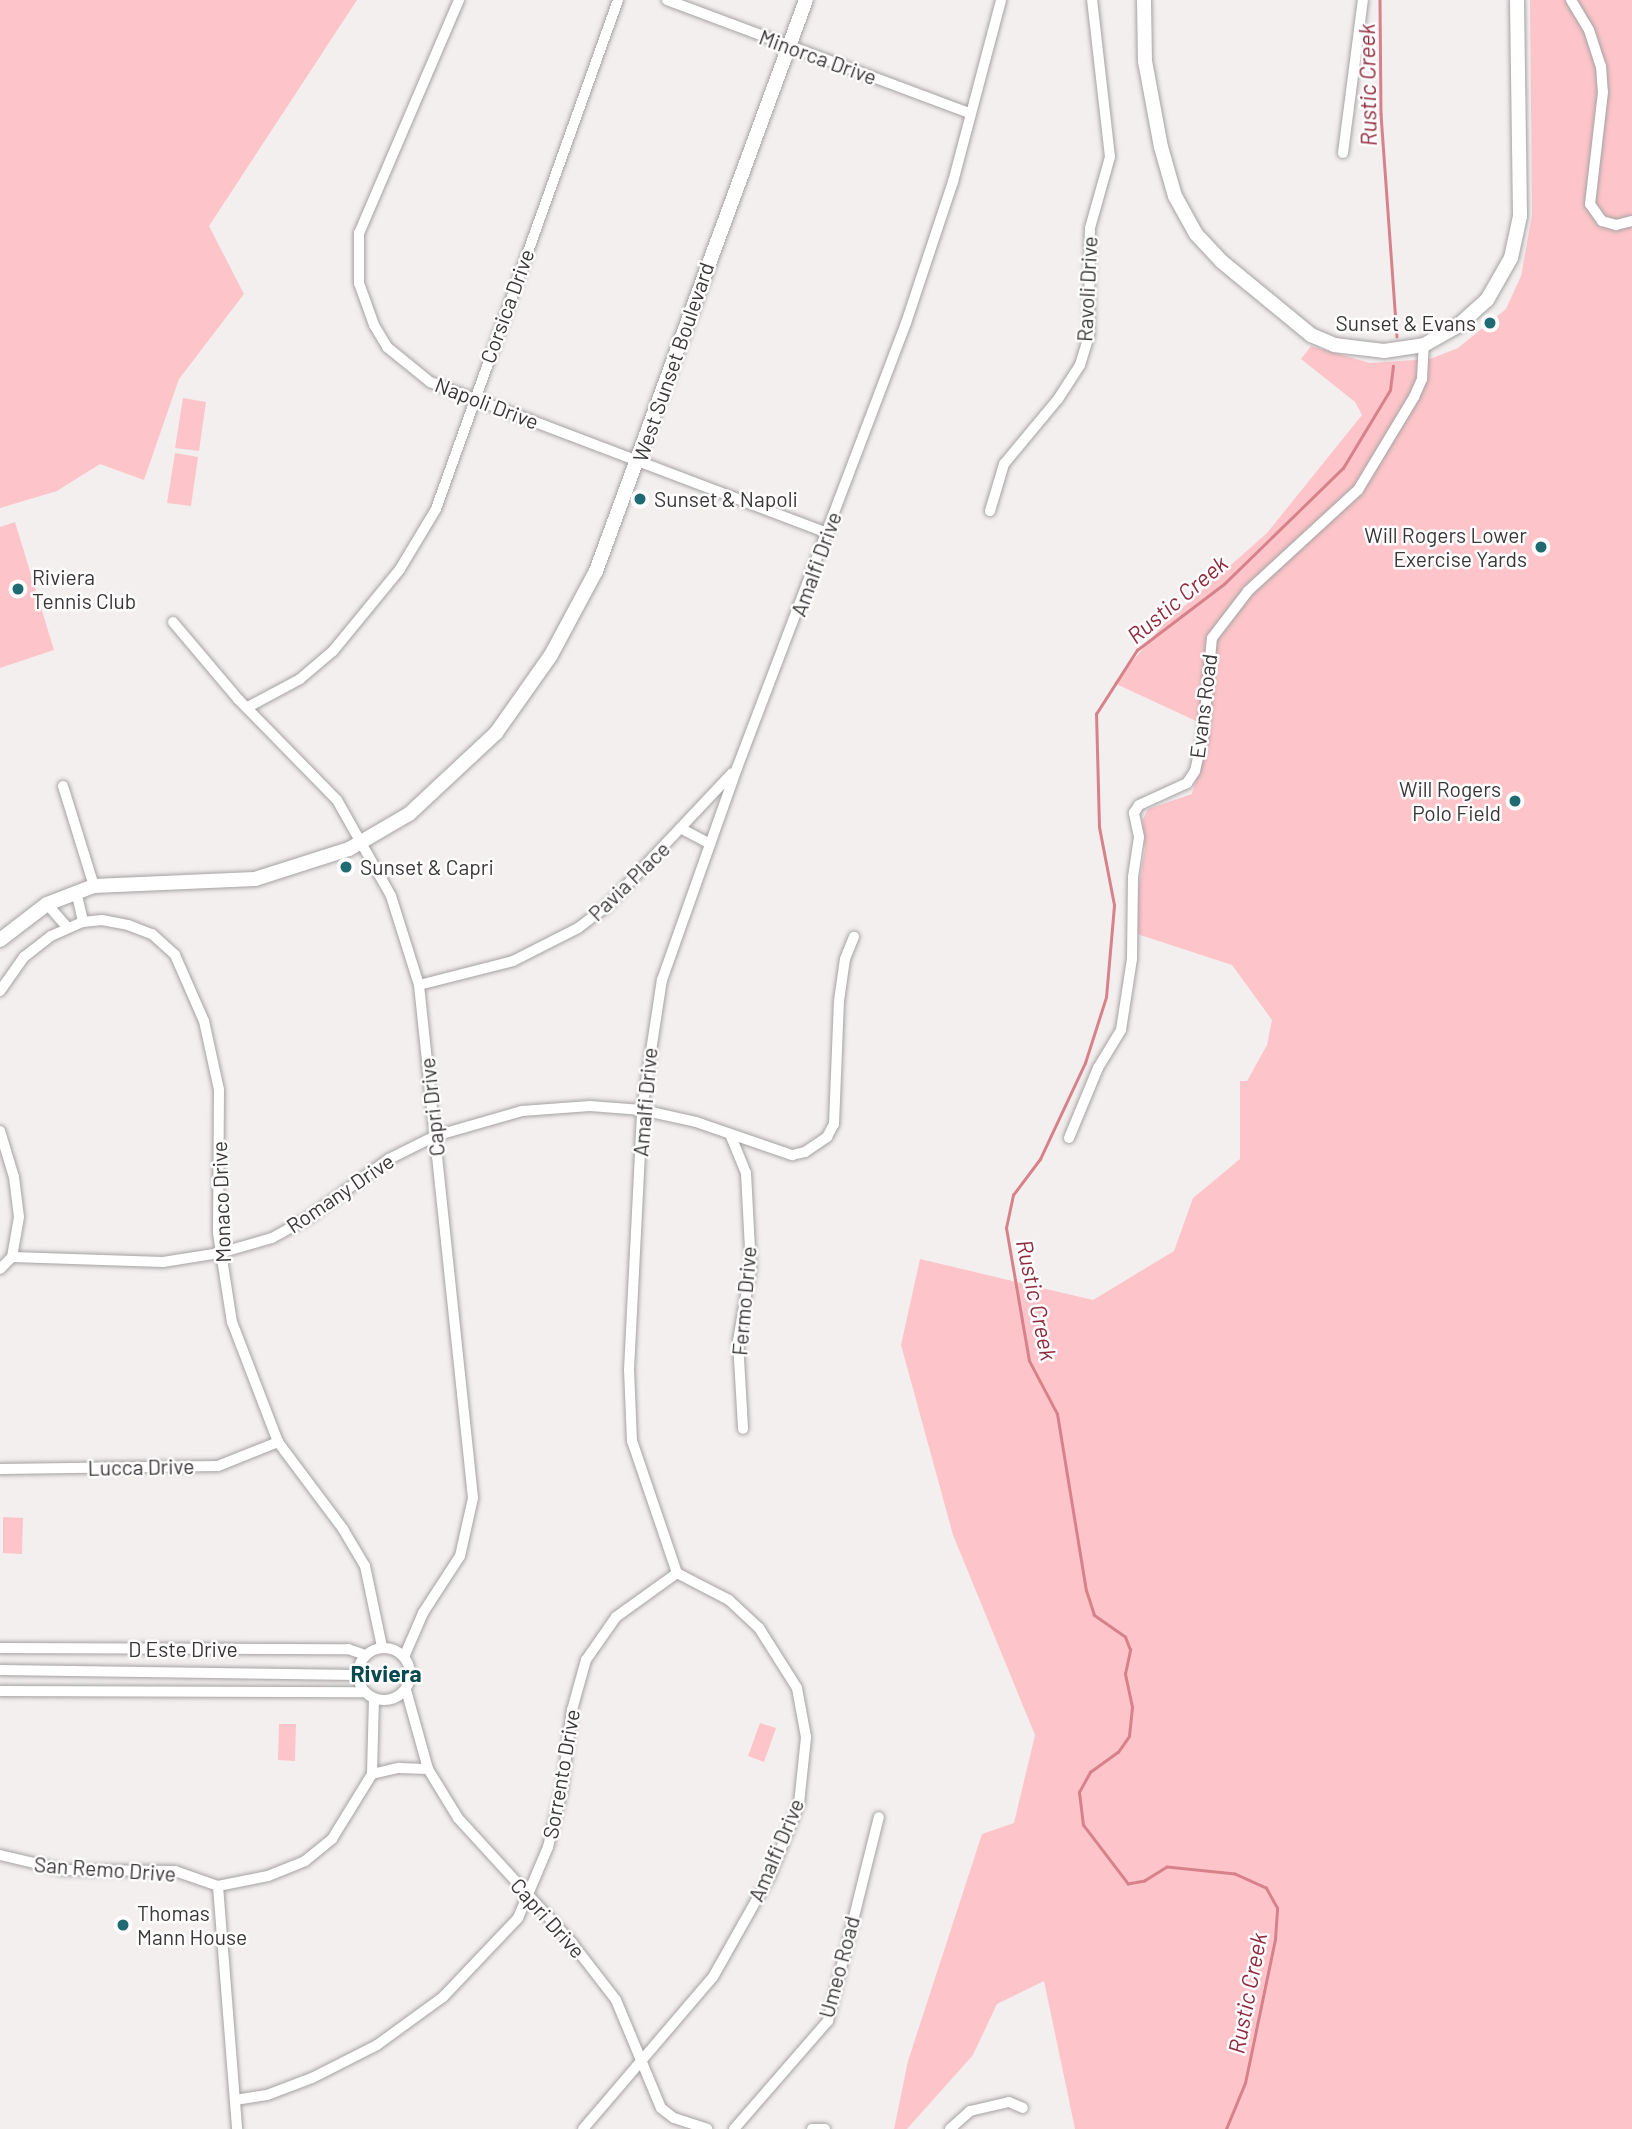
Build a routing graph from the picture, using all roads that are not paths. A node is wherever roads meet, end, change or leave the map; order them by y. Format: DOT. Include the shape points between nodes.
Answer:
graph roads {
  1 [pos="459,0"];
  2 [pos="618,0"];
  3 [pos="667,0"];
  4 [pos="806,0"];
  5 [pos="1001,0"];
  6 [pos="1092,0"];
  7 [pos="1144,0"];
  8 [pos="1363,0"];
  9 [pos="1517,0"];
  10 [pos="1571,0"];
  11 [pos="789,47"];
  12 [pos="970,113"];
  13 [pos="1343,153"];
  14 [pos="1632,221"];
  15 [pos="1424,345"];
  16 [pos="473,400"];
  17 [pos="638,464"];
  18 [pos="990,511"];
  19 [pos="828,533"];
  20 [pos="173,622"];
  21 [pos="248,707"];
  22 [pos="737,768"];
  23 [pos="63,786"];
  24 [pos="682,829"];
  25 [pos="363,842"];
  26 [pos="710,844"];
  27 [pos="94,886"];
  28 [pos="76,891"];
  29 [pos="47,904"];
  30 [pos="83,922"];
  31 [pos="67,927"];
  32 [pos="854,937"];
  33 [pos="0,940"];
  34 [pos="419,985"];
  35 [pos="0,991"];
  36 [pos="642,1110"];
  37 [pos="0,1130"];
  38 [pos="730,1135"];
  39 [pos="435,1136"];
  40 [pos="1069,1138"];
  41 [pos="220,1253"];
  42 [pos="12,1257"];
  43 [pos="0,1269"];
  44 [pos="743,1429"];
  45 [pos="278,1442"];
  46 [pos="0,1469"];
  47 [pos="677,1573"];
  48 [pos="382,1647"];
  49 [pos="0,1648"];
  50 [pos="365,1655"];
  51 [pos="404,1657"];
  52 [pos="0,1670"];
  53 [pos="357,1675"];
  54 [pos="406,1689"];
  55 [pos="0,1691"];
  56 [pos="364,1692"];
  57 [pos="374,1699"];
  58 [pos="428,1769"];
  59 [pos="372,1774"];
  60 [pos="879,1817"];
  61 [pos="0,1855"];
  62 [pos="218,1886"];
  63 [pos="530,1898"];
  64 [pos="641,2065"];
  65 [pos="235,2100"];
  66 [pos="1023,2108"];
  67 [pos="237,2129"];
  68 [pos="583,2129"];
  69 [pos="707,2129"];
  70 [pos="734,2129"];
  71 [pos="811,2129"];
  72 [pos="825,2129"];
  73 [pos="950,2129"];
  1 -- 16 [label="street, Napoli Drive" via="364,213 356,262 365,302 387,347 430,382"];
  2 -- 16 [label="street, Corsica Drive"];
  3 -- 11 [label="street, Minorca Drive"];
  4 -- 11 [label="main road, West Sunset Boulevard"];
  5 -- 12 [label="street, Amalfi Drive"];
  6 -- 18 [label="street, Ravoli Drive" via="1110,157 1090,228 1090,335 1080,365 1058,399 1004,464"];
  7 -- 15 [label="main road" via="1145,61 1161,147 1175,196 1196,234 1221,261 1311,335 1369,350"];
  8 -- 13 [label="street"];
  9 -- 15 [label="main road" via="1517,234 1504,272 1487,300 1459,325"];
  10 -- 14 [label="street" via="1589,30 1601,66 1590,204 1602,221 1616,225"];
  11 -- 12 [label="street, Minorca Drive"];
  11 -- 17 [label="main road, West Sunset Boulevard" via="685,322"];
  12 -- 19 [label="street, Amalfi Drive" via="906,323"];
  15 -- 40 [label="street, Evans Road" via="1422,379 1414,397 1358,491 1248,591 1212,638 1195,771 1187,783 1139,805 1134,813 1139,837 1133,877 1132,959 1121,1030 1098,1068"];
  16 -- 17 [label="street, Napoli Drive" via="561,430"];
  16 -- 21 [label="street, Corsica Drive" via="436,509 400,569 334,650 300,679"];
  17 -- 19 [label="street, Napoli Drive"];
  17 -- 25 [label="main road, West Sunset Boulevard" via="575,616 529,689 461,771 409,814"];
  19 -- 22 [label="street, Amalfi Drive"];
  20 -- 21 [label="street, Capri Drive"];
  21 -- 25 [label="street, Capri Drive" via="337,800"];
  22 -- 24 [label="street, Pavia Place"];
  22 -- 26 [label="street, Amalfi Drive"];
  23 -- 27 [label="street"];
  24 -- 26 [label="street"];
  24 -- 34 [label="street, Pavia Place" via="578,928 513,961"];
  25 -- 27 [label="main road, West Sunset Boulevard" via="255,879"];
  25 -- 34 [label="street, Capri Drive" via="391,896"];
  26 -- 36 [label="street, Amalfi Drive" via="662,980"];
  27 -- 28 [label="main road, West Sunset Boulevard"];
  28 -- 29 [label="main road, West Sunset Boulevard"];
  28 -- 30 [label="street"];
  29 -- 31 [label="street"];
  29 -- 33 [label="main road, West Sunset Boulevard"];
  30 -- 31 [label="street, Monaco Drive"];
  30 -- 41 [label="street, Monaco Drive" via="102,920 152,934 175,955 192,989 219,1090"];
  31 -- 35 [label="street" via="24,957"];
  32 -- 38 [label="street, Romany Drive" via="845,959 834,1124 827,1137 816,1147 792,1154"];
  34 -- 39 [label="street, Capri Drive"];
  36 -- 38 [label="street, Romany Drive"];
  36 -- 39 [label="street, Romany Drive" via="522,1111"];
  36 -- 47 [label="street, Amalfi Drive" via="629,1424 639,1468 667,1532"];
  37 -- 42 [label="street" via="18,1196"];
  38 -- 44 [label="street, Fermo Drive" via="747,1173 751,1267 737,1341"];
  39 -- 41 [label="street, Romany Drive" via="389,1159 308,1218 272,1238"];
  39 -- 51 [label="street, Capri Drive" via="473,1498 460,1556 423,1613"];
  41 -- 42 [label="street, Romany Drive" via="163,1262"];
  41 -- 45 [label="street, Monaco Drive" via="232,1322"];
  42 -- 43 [label="street"];
  45 -- 46 [label="street, Lucca Drive" via="218,1466"];
  45 -- 48 [label="street, Monaco Drive" via="365,1566"];
  47 -- 63 [label="street, Sorrento Drive" via="616,1617 586,1660 572,1710 562,1790"];
  47 -- 64 [label="street, Amalfi Drive" via="729,1600 774,1646 797,1688 806,1761 799,1804 770,1876 713,1977"];
  48 -- 50 [label="street"];
  48 -- 51 [label="street"];
  49 -- 50 [label="street, D Este Drive" via="348,1649"];
  50 -- 53 [label="street"];
  51 -- 54 [label="street" via="411,1673"];
  52 -- 53 [label="street, D Este Drive"];
  53 -- 56 [label="street"];
  54 -- 57 [label="street" via="392,1700"];
  54 -- 58 [label="street, Capri Drive"];
  55 -- 56 [label="street, D Este Drive"];
  56 -- 57 [label="street"];
  57 -- 59 [label="street"];
  58 -- 59 [label="street"];
  58 -- 63 [label="street, Capri Drive" via="458,1818"];
  59 -- 62 [label="street" via="332,1839 305,1861 268,1876"];
  60 -- 70 [label="street, Umeo Road" via="828,2021"];
  61 -- 62 [label="street, San Remo Drive" via="64,1870 175,1871"];
  62 -- 65 [label="street"];
  63 -- 64 [label="street, Capri Drive" via="616,2000"];
  63 -- 65 [label="street, Sorrento Drive" via="467,1976 400,2030 312,2078 267,2095"];
  64 -- 68 [label="street, Amalfi Drive"];
  64 -- 69 [label="street, Capri Drive" via="661,2108 674,2118"];
  65 -- 67 [label="street"];
  66 -- 73 [label="street" via="1009,2102 970,2111"];
  71 -- 72 [label="street"];
}
